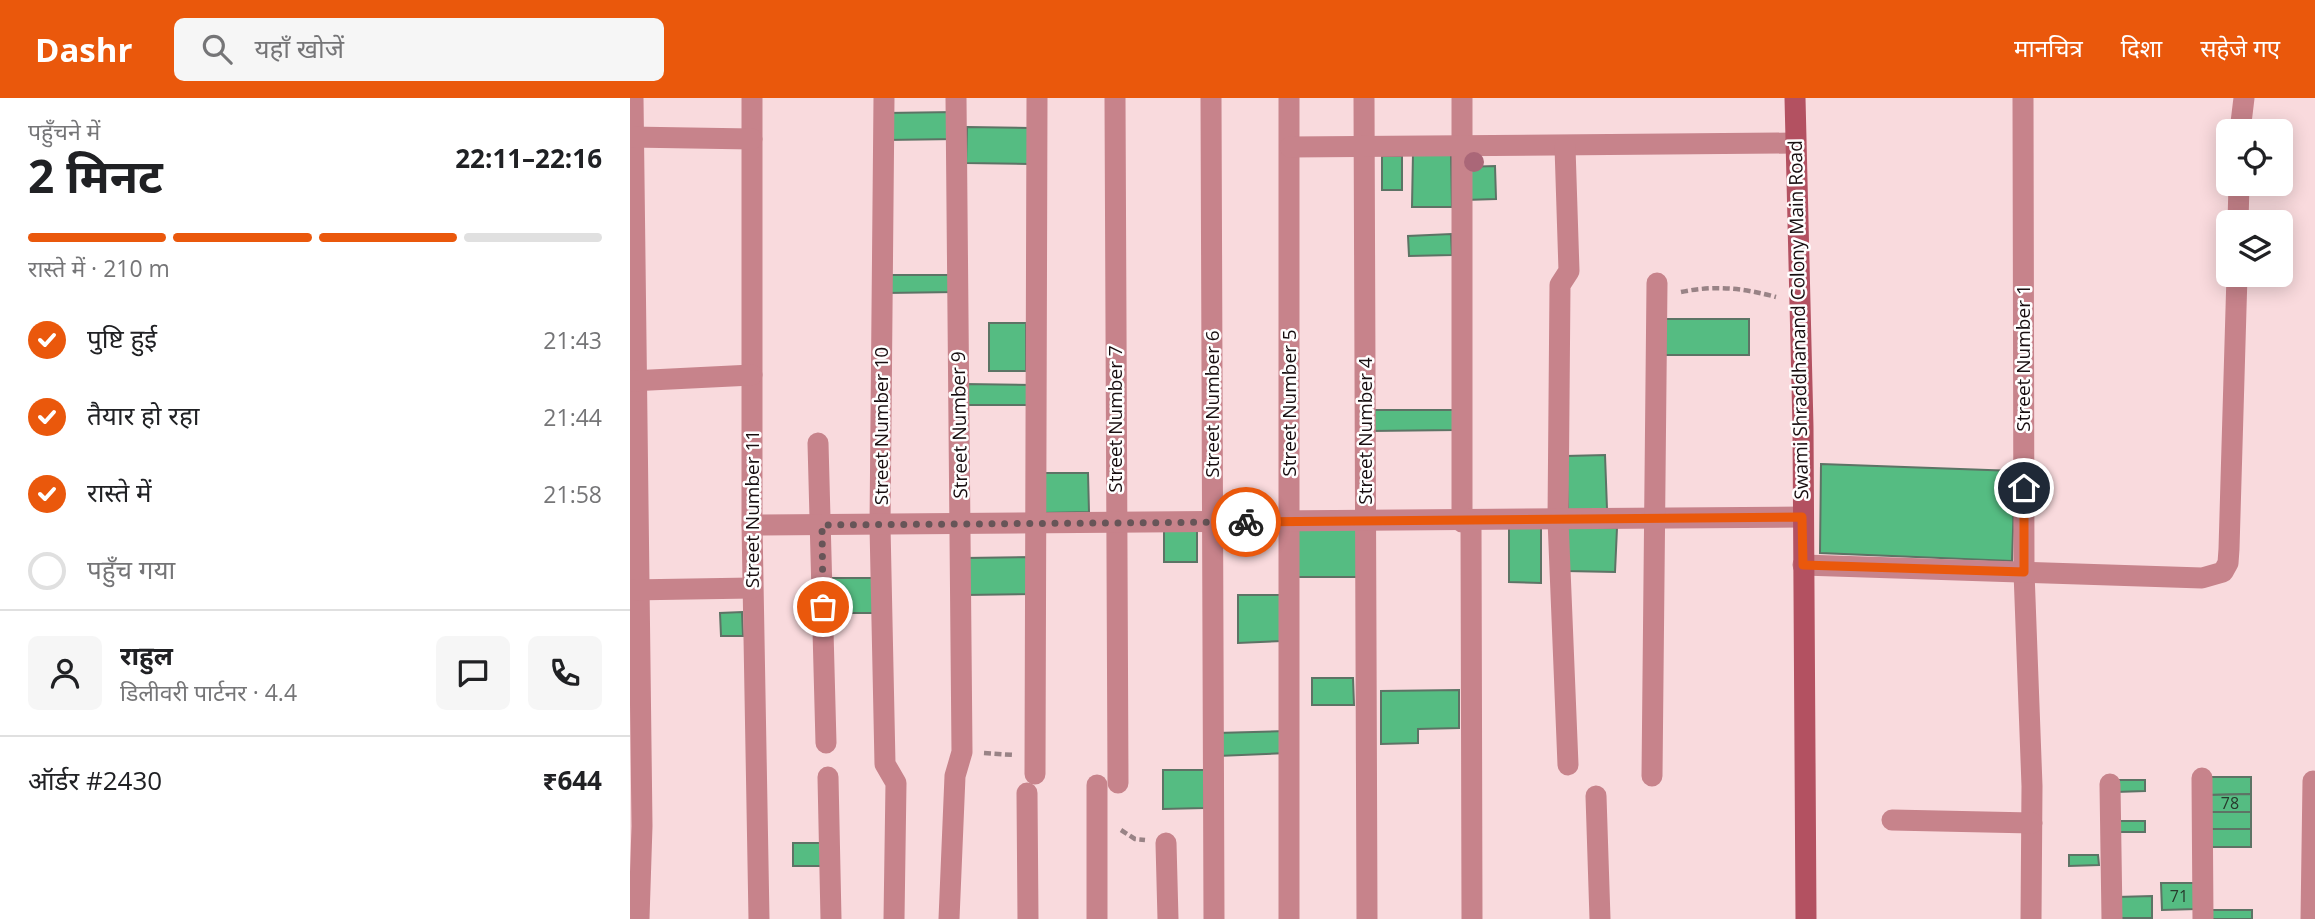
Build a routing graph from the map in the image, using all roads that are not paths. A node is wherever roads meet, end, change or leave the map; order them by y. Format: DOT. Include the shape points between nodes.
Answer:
graph roads {
  1 [pos="633,98"];
  2 [pos="752,98"];
  3 [pos="884,98"];
  4 [pos="956,98"];
  5 [pos="1037,98"];
  6 [pos="1115,98"];
  7 [pos="1211,98"];
  8 [pos="1289,98"];
  9 [pos="1364,98"];
  10 [pos="1462,98"];
  11 [pos="1795,98"];
  12 [pos="2023,98"];
  13 [pos="2244,98"];
  14 [pos="2241,119"];
  15 [pos="632,137"];
  16 [pos="752,139"];
  17 [pos="1794,143"];
  18 [pos="1565,147"];
  19 [pos="1290,148"];
  20 [pos="1461,148"];
  21 [pos="1364,149"];
  22 [pos="2236,287"];
  23 [pos="1657,291"];
  24 [pos="633,314"];
  25 [pos="752,375"];
  26 [pos="633,381"];
  27 [pos="818,443"];
  28 [pos="634,480"];
  29 [pos="1802,517"];
  30 [pos="1559,520"];
  31 [pos="1657,520"];
  32 [pos="1212,522"];
  33 [pos="1365,522"];
  34 [pos="1467,522"];
  35 [pos="1288,523"];
  36 [pos="1116,524"];
  37 [pos="752,525"];
  38 [pos="822,525"];
  39 [pos="960,525"];
  40 [pos="1037,525"];
  41 [pos="880,526"];
  42 [pos="1803,565"];
  43 [pos="2024,572"];
  44 [pos="752,588"];
  45 [pos="634,590"];
  46 [pos="826,743"];
  47 [pos="1568,765"];
  48 [pos="1652,776"];
  49 [pos="828,777"];
  50 [pos="2202,778"];
  51 [pos="2313,781"];
  52 [pos="1118,783"];
  53 [pos="2110,784"];
  54 [pos="1097,785"];
  55 [pos="1596,796"];
  56 [pos="1892,820"];
  57 [pos="2032,823"];
  58 [pos="1167,843"];
  59 [pos="639,919"];
  60 [pos="759,919"];
  61 [pos="831,919"];
  62 [pos="894,919"];
  63 [pos="949,919"];
  64 [pos="1028,919"];
  65 [pos="1097,919"];
  66 [pos="1168,919"];
  67 [pos="1214,919"];
  68 [pos="1289,919"];
  69 [pos="1367,919"];
  70 [pos="1472,919"];
  71 [pos="1600,919"];
  72 [pos="1806,919"];
  73 [pos="2031,919"];
  74 [pos="2112,919"];
  75 [pos="2203,919"];
  76 [pos="2311,919"];
  1 -- 15 [label="street"];
  2 -- 16 [label="street, Street Number 11"];
  3 -- 41 [label="street, Street Number 10"];
  4 -- 39 [label="street, Street Number 9"];
  5 -- 40 [label="street"];
  6 -- 36 [label="street, Street Number 7"];
  7 -- 32 [label="street, Street Number 6"];
  8 -- 19 [label="street, Street Number 5"];
  9 -- 21 [label="street, Street Number 4"];
  10 -- 20 [label="street"];
  11 -- 17 [label="street, Swami Shraddhanand Colony Main Road"];
  12 -- 43 [label="street, Street Number 1"];
  13 -- 14 [label="street"];
  15 -- 16 [label="street"];
  15 -- 24 [label="street"];
  16 -- 25 [label="street, Street Number 11"];
  17 -- 18 [label="street"];
  17 -- 29 [label="street, Swami Shraddhanand Colony Main Road" via="1804,427"];
  18 -- 20 [label="street"];
  18 -- 30 [label="street" via="1569,271 1560,285"];
  19 -- 21 [label="street"];
  19 -- 35 [label="street, Street Number 5"];
  20 -- 21 [label="street"];
  20 -- 34 [label="street"];
  21 -- 33 [label="street, Street Number 4"];
  22 -- 43 [label="street" via="2229,549 2223,572 2202,578"];
  23 -- 31 [label="street"];
  24 -- 26 [label="street"];
  25 -- 26 [label="street"];
  25 -- 37 [label="street, Street Number 11"];
  26 -- 28 [label="street"];
  27 -- 38 [label="street"];
  28 -- 45 [label="street"];
  29 -- 31 [label="street"];
  29 -- 42 [label="street, Swami Shraddhanand Colony Main Road"];
  30 -- 31 [label="street"];
  30 -- 34 [label="street"];
  30 -- 47 [label="street"];
  31 -- 48 [label="street"];
  32 -- 35 [label="street"];
  32 -- 36 [label="street"];
  32 -- 67 [label="street, Street Number 6"];
  33 -- 34 [label="street"];
  33 -- 35 [label="street"];
  33 -- 69 [label="street, Street Number 4"];
  34 -- 70 [label="street"];
  35 -- 68 [label="street, Street Number 5"];
  36 -- 40 [label="street"];
  36 -- 52 [label="street, Street Number 7"];
  37 -- 38 [label="street"];
  37 -- 44 [label="street, Street Number 11"];
  38 -- 41 [label="street"];
  38 -- 46 [label="street"];
  39 -- 40 [label="street"];
  39 -- 41 [label="street"];
  39 -- 63 [label="street, Street Number 9" via="962,752 955,776"];
  40 -- 64 [label="street"];
  41 -- 62 [label="street, Street Number 10" via="885,764 896,783"];
  42 -- 43 [label="street"];
  42 -- 72 [label="street, Swami Shraddhanand Colony Main Road"];
  43 -- 57 [label="street, Street Number 1"];
  44 -- 45 [label="street"];
  44 -- 60 [label="street, Street Number 11"];
  45 -- 59 [label="street" via="642,826"];
  49 -- 61 [label="street"];
  50 -- 75 [label="street"];
  51 -- 76 [label="street"];
  53 -- 74 [label="street"];
  54 -- 65 [label="street"];
  55 -- 71 [label="street"];
  56 -- 57 [label="street"];
  57 -- 73 [label="street, Street Number 1"];
  58 -- 66 [label="street"];
}
